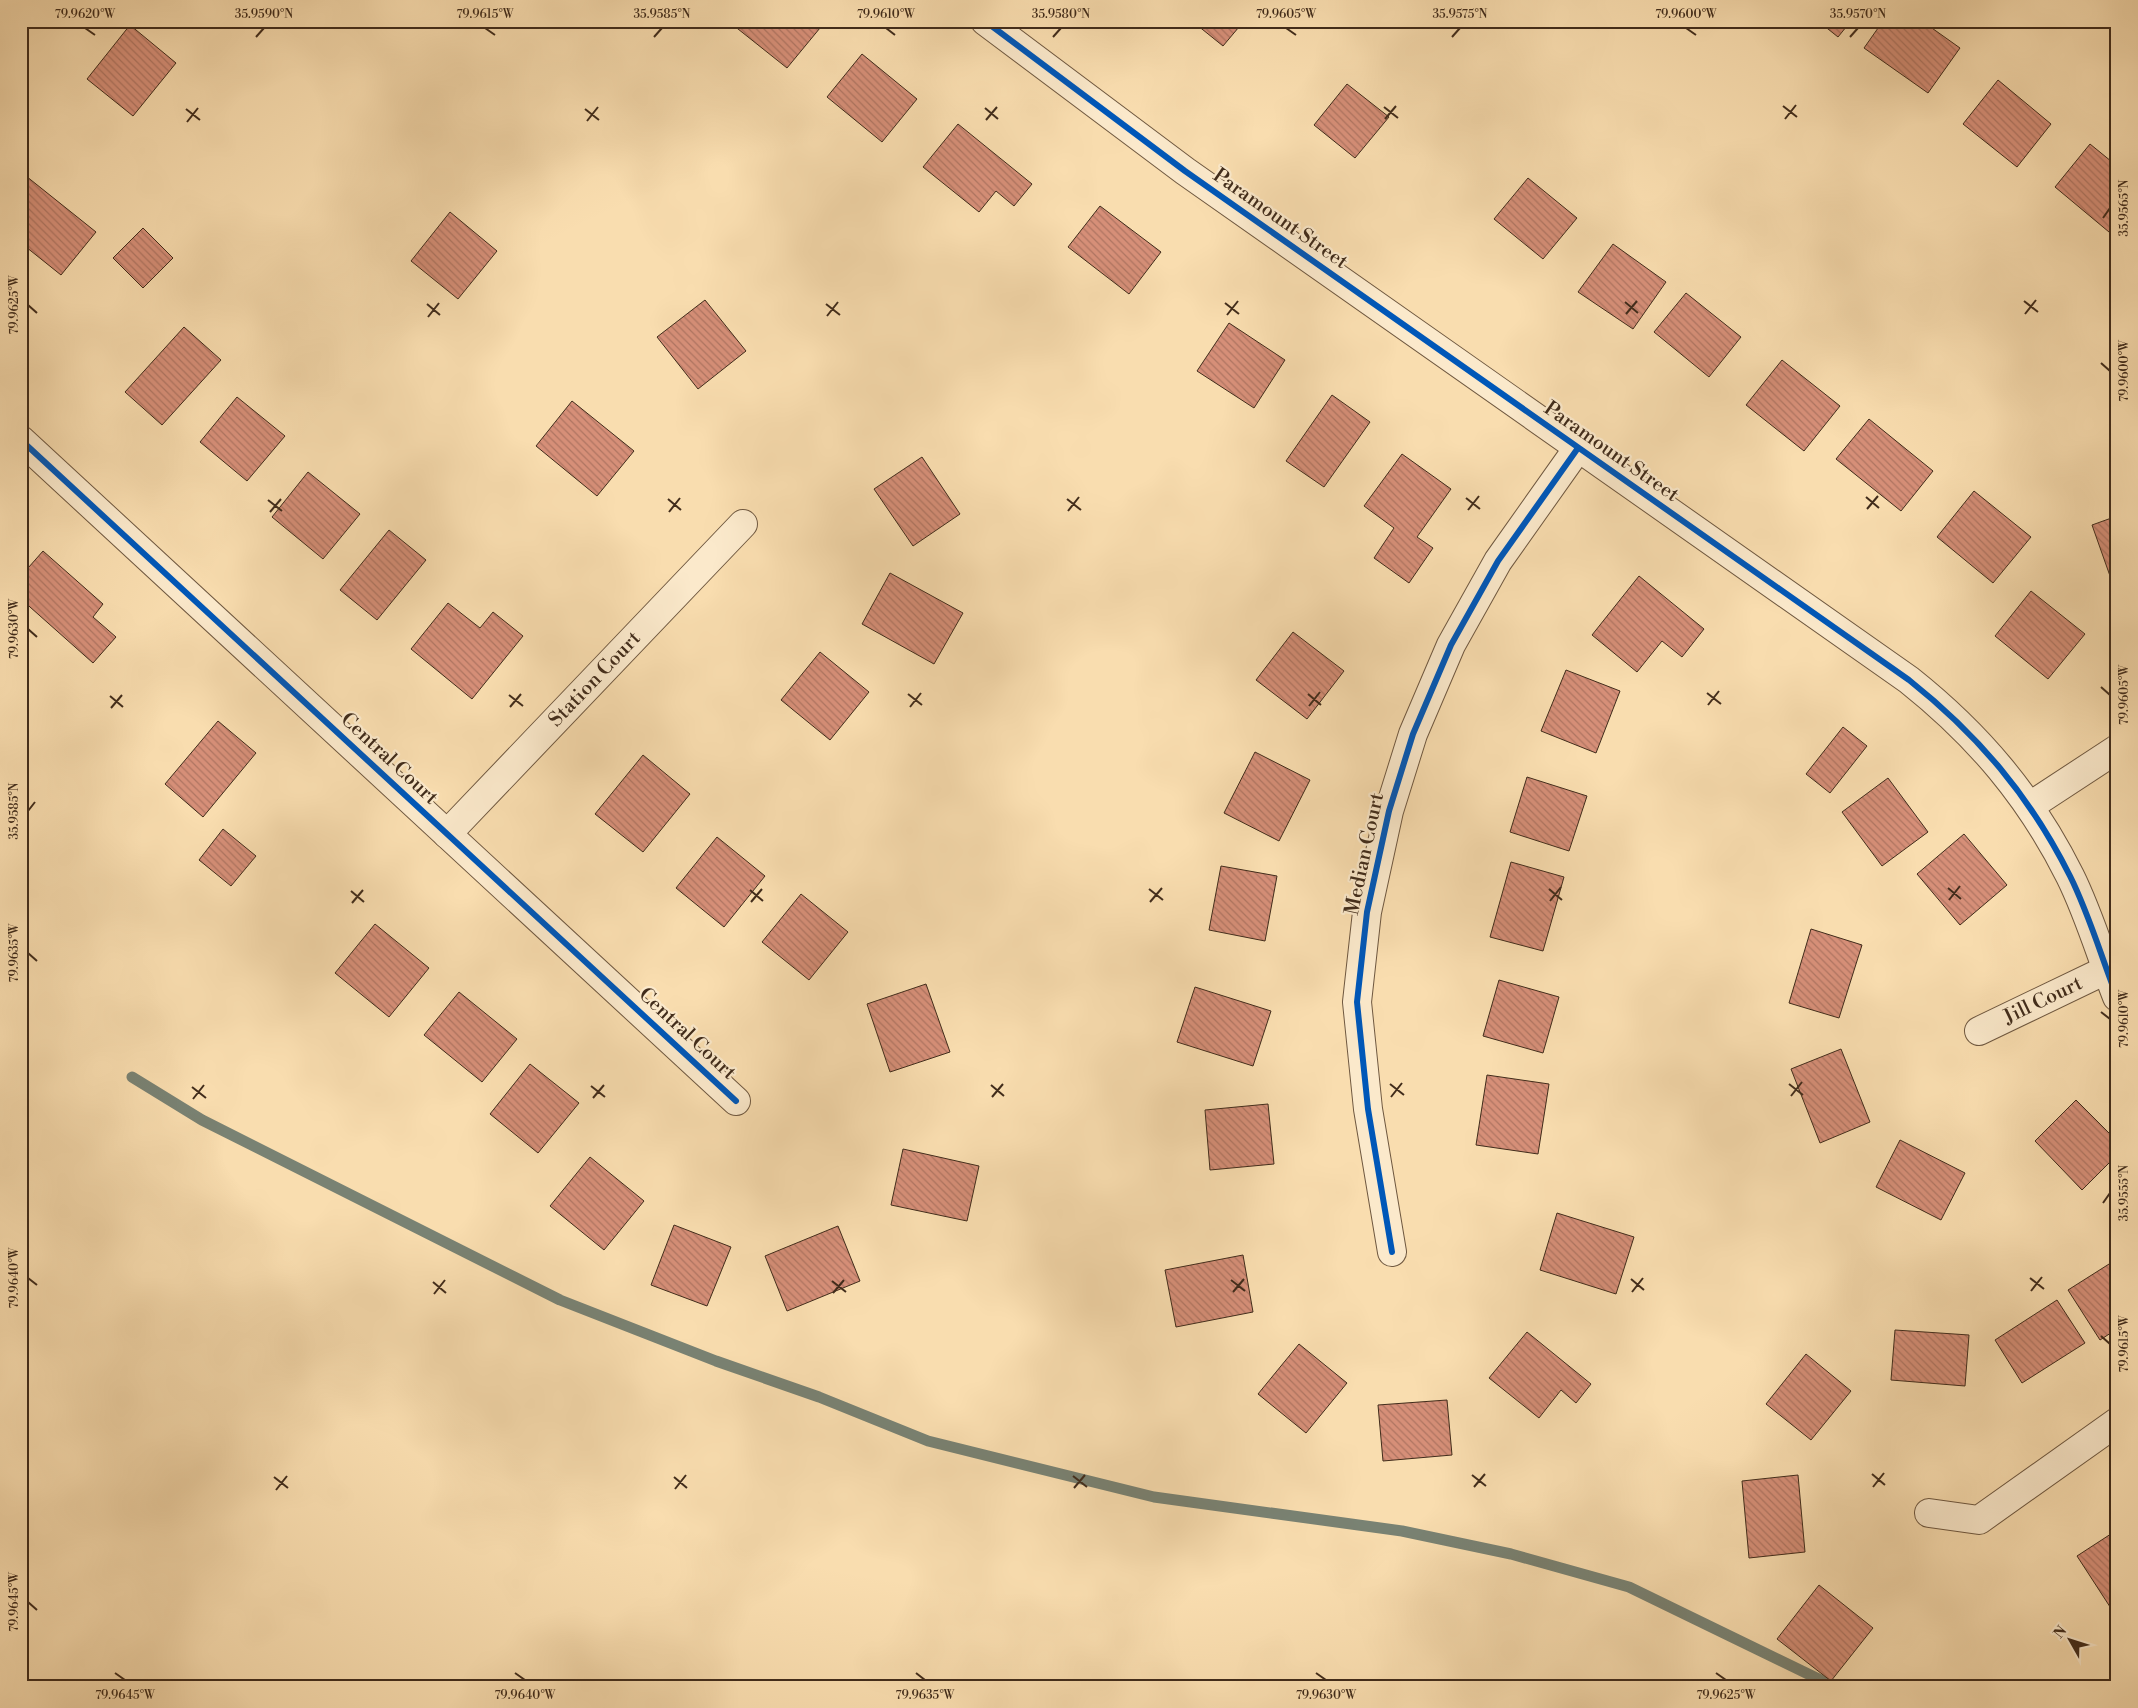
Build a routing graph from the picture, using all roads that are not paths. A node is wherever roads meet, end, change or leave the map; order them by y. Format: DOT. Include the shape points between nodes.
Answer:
graph roads {
  1 [pos="985,21"];
  2 [pos="21,440"];
  3 [pos="1578,448"];
  4 [pos="743,524"];
  5 [pos="2117,749"];
  6 [pos="2030,806"];
  7 [pos="447,834"];
  8 [pos="2106,970"];
  9 [pos="2117,997"];
  10 [pos="1979,1031"];
  11 [pos="736,1101"];
  12 [pos="1392,1252"];
  13 [pos="2117,1422"];
  14 [pos="1929,1513"];
  1 -- 3 [label="street, Paramount Street" via="1185,171"];
  2 -- 7 [label="street, Central Court"];
  3 -- 6 [label="street, Paramount Street" via="1909,680 1976,739"];
  3 -- 12 [label="street, Median Court" via="1498,562 1451,645 1414,734 1388,812 1367,912 1357,1002 1368,1109"];
  4 -- 7 [label="street, Station Court"];
  5 -- 6 [label="street"];
  6 -- 8 [label="street, Paramount Street" via="2070,877"];
  7 -- 11 [label="street, Central Court"];
  8 -- 9 [label="street, Paramount Street"];
  8 -- 10 [label="street, Jill Court"];
  13 -- 14 [label="street" via="1979,1520"];
}
